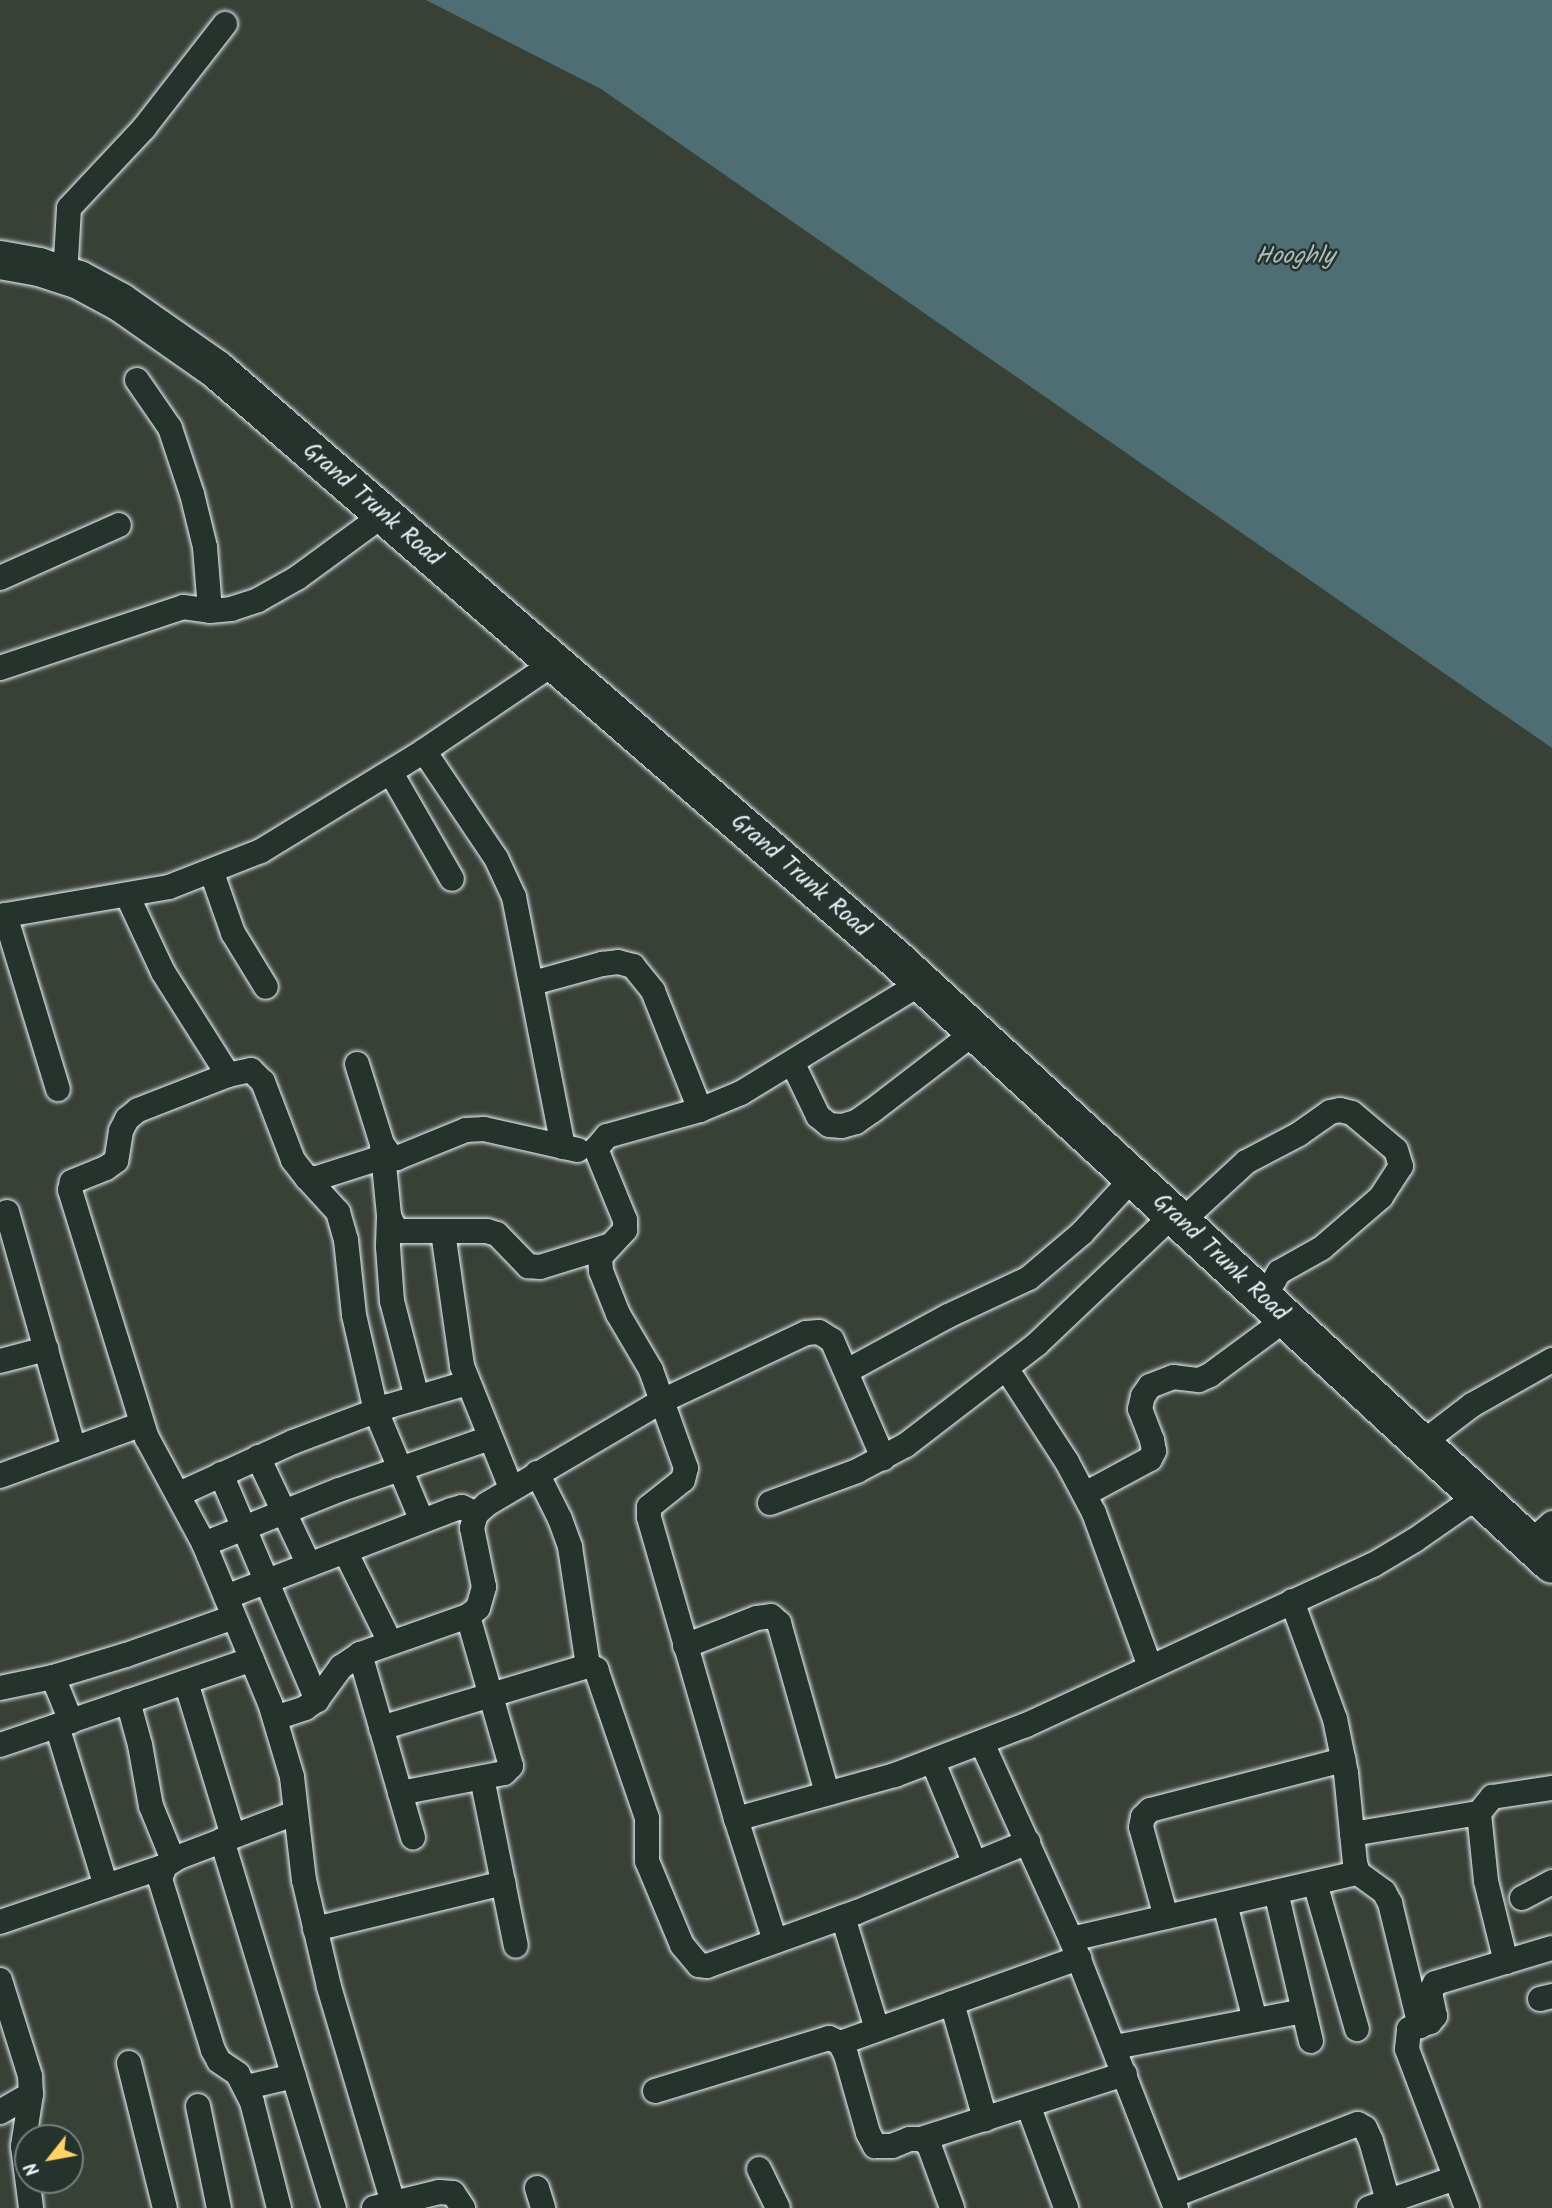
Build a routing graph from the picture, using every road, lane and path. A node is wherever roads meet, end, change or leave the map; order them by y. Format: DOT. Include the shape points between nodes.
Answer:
graph roads {
  1 [pos="225,24"];
  2 [pos="0,260"];
  3 [pos="65,275"];
  4 [pos="137,380"];
  5 [pos="383,515"];
  6 [pos="118,525"];
  7 [pos="0,578"];
  8 [pos="210,611"];
  9 [pos="554,663"];
  10 [pos="0,668"];
  11 [pos="424,751"];
  12 [pos="391,773"];
  13 [pos="212,873"];
  14 [pos="452,879"];
  15 [pos="127,895"];
  16 [pos="2,915"];
  17 [pos="533,983"];
  18 [pos="921,983"];
  19 [pos="266,987"];
  20 [pos="975,1032"];
  21 [pos="357,1064"];
  22 [pos="793,1064"];
  23 [pos="228,1075"];
  24 [pos="58,1089"];
  25 [pos="700,1110"];
  26 [pos="563,1147"];
  27 [pos="596,1149"];
  28 [pos="383,1151"];
  29 [pos="307,1178"];
  30 [pos="1133,1178"];
  31 [pos="7,1212"];
  32 [pos="389,1216"];
  33 [pos="1177,1219"];
  34 [pos="443,1232"];
  35 [pos="608,1246"];
  36 [pos="1275,1309"];
  37 [pos="46,1349"];
  38 [pos="1552,1360"];
  39 [pos="0,1361"];
  40 [pos="1006,1368"];
  41 [pos="847,1371"];
  42 [pos="467,1383"];
  43 [pos="417,1398"];
  44 [pos="662,1401"];
  45 [pos="376,1411"];
  46 [pos="142,1424"];
  47 [pos="490,1438"];
  48 [pos="1421,1444"];
  49 [pos="74,1450"];
  50 [pos="258,1457"];
  51 [pos="883,1458"];
  52 [pos="400,1469"];
  53 [pos="221,1474"];
  54 [pos="537,1474"];
  55 [pos="0,1476"];
  56 [pos="511,1489"];
  57 [pos="179,1494"];
  58 [pos="1085,1494"];
  59 [pos="1478,1496"];
  60 [pos="770,1503"];
  61 [pos="284,1510"];
  62 [pos="476,1514"];
  63 [pos="422,1521"];
  64 [pos="244,1528"];
  65 [pos="1545,1543"];
  66 [pos="204,1544"];
  67 [pos="345,1551"];
  68 [pos="309,1565"];
  69 [pos="267,1581"];
  70 [pos="1292,1601"];
  71 [pos="230,1607"];
  72 [pos="468,1616"];
  73 [pos="390,1642"];
  74 [pos="685,1646"];
  75 [pos="359,1654"];
  76 [pos="252,1659"];
  77 [pos="588,1666"];
  78 [pos="1150,1667"];
  79 [pos="53,1677"];
  80 [pos="186,1682"];
  81 [pos="0,1688"];
  82 [pos="492,1693"];
  83 [pos="317,1700"];
  84 [pos="128,1702"];
  85 [pos="275,1718"];
  86 [pos="64,1723"];
  87 [pos="381,1728"];
  88 [pos="982,1743"];
  89 [pos="0,1745"];
  90 [pos="1344,1760"];
  91 [pos="933,1762"];
  92 [pos="482,1778"];
  93 [pos="1552,1788"];
  94 [pos="827,1793"];
  95 [pos="400,1794"];
  96 [pos="295,1813"];
  97 [pos="1479,1813"];
  98 [pos="736,1819"];
  99 [pos="1352,1834"];
  100 [pos="228,1838"];
  101 [pos="413,1838"];
  102 [pos="1028,1842"];
  103 [pos="169,1863"];
  104 [pos="975,1864"];
  105 [pos="1359,1873"];
  106 [pos="1552,1882"];
  107 [pos="503,1883"];
  108 [pos="1315,1883"];
  109 [pos="106,1886"];
  110 [pos="1276,1892"];
  111 [pos="1522,1898"];
  112 [pos="1224,1904"];
  113 [pos="843,1917"];
  114 [pos="1166,1917"];
  115 [pos="0,1922"];
  116 [pos="316,1929"];
  117 [pos="775,1941"];
  118 [pos="516,1946"];
  119 [pos="1552,1948"];
  120 [pos="1075,1949"];
  121 [pos="1506,1962"];
  122 [pos="0,1980"];
  123 [pos="952,2003"];
  124 [pos="1304,2011"];
  125 [pos="1255,2020"];
  126 [pos="1420,2026"];
  127 [pos="877,2029"];
  128 [pos="1357,2029"];
  129 [pos="1311,2041"];
  130 [pos="840,2043"];
  131 [pos="1115,2047"];
  132 [pos="129,2063"];
  133 [pos="1125,2074"];
  134 [pos="294,2076"];
  135 [pos="247,2087"];
  136 [pos="655,2091"];
  137 [pos="31,2094"];
  138 [pos="1028,2105"];
  139 [pos="198,2106"];
  140 [pos="0,2112"];
  141 [pos="985,2119"];
  142 [pos="921,2139"];
  143 [pos="759,2169"];
  144 [pos="1455,2178"];
  145 [pos="1418,2200"];
  146 [pos="1174,2202"];
  147 [pos="383,2205"];
  148 [pos="1379,2205"];
  149 [pos="31,2208"];
  150 [pos="165,2208"];
  151 [pos="219,2208"];
  152 [pos="279,2208"];
  153 [pos="334,2208"];
  154 [pos="463,2208"];
  155 [pos="778,2208"];
  156 [pos="952,2208"];
  157 [pos="1066,2208"];
  158 [pos="1467,2208"];
  1 -- 3 [label="street" via="144,128 69,208"];
  2 -- 3 [label="main road, Grand Trunk Road"];
  3 -- 5 [label="main road, Grand Trunk Road" via="120,302 217,370"];
  4 -- 8 [label="street" via="170,428 184,468 205,547"];
  5 -- 8 [label="street" via="280,588 231,610"];
  5 -- 9 [label="main road, Grand Trunk Road"];
  6 -- 7 [label="street"];
  8 -- 10 [label="street" via="183,607"];
  9 -- 11 [label="street"];
  9 -- 18 [label="main road, Grand Trunk Road"];
  11 -- 12 [label="street"];
  11 -- 17 [label="street" via="506,876"];
  12 -- 13 [label="street" via="306,826"];
  12 -- 14 [label="street"];
  13 -- 15 [label="street"];
  13 -- 19 [label="street" via="233,933"];
  15 -- 16 [label="street"];
  15 -- 23 [label="street" via="163,972"];
  16 -- 24 [label="street"];
  17 -- 25 [label="street" via="602,964 633,966 653,990"];
  17 -- 26 [label="street"];
  18 -- 20 [label="main road, Grand Trunk Road"];
  18 -- 22 [label="street"];
  20 -- 22 [label="street" via="872,1111 842,1126 830,1125 818,1116"];
  20 -- 30 [label="main road, Grand Trunk Road"];
  21 -- 28 [label="street"];
  22 -- 25 [label="street"];
  23 -- 29 [label="street" via="258,1073 293,1160"];
  23 -- 46 [label="street" via="138,1110 121,1131 116,1161 72,1182 72,1201"];
  25 -- 27 [label="street" via="607,1136"];
  26 -- 27 [label="street"];
  26 -- 28 [label="street" via="484,1129 466,1130 397,1158"];
  27 -- 35 [label="street" via="625,1220 625,1230"];
  28 -- 29 [label="street"];
  28 -- 32 [label="street"];
  29 -- 45 [label="street" via="331,1202 343,1226 354,1315"];
  30 -- 33 [label="main road, Grand Trunk Road"];
  30 -- 41 [label="street" via="1073,1241 1029,1278"];
  31 -- 37 [label="street"];
  32 -- 34 [label="street" via="401,1231"];
  32 -- 43 [label="street" via="393,1301"];
  33 -- 36 [label="main road, Grand Trunk Road"];
  33 -- 36 [label="street" via="1246,1163 1330,1112 1352,1114 1396,1150 1401,1166 1381,1197 1322,1248 1279,1272"];
  33 -- 40 [label="street"];
  34 -- 35 [label="street" via="497,1234 528,1266 540,1267"];
  34 -- 42 [label="street"];
  35 -- 44 [label="street" via="600,1257 607,1292 651,1370"];
  36 -- 48 [label="main road, Grand Trunk Road"];
  36 -- 58 [label="street" via="1210,1375 1199,1380 1173,1377 1150,1386 1140,1409 1152,1440 1150,1459"];
  37 -- 39 [label="street"];
  37 -- 49 [label="street"];
  38 -- 48 [label="street" via="1472,1405"];
  40 -- 51 [label="street"];
  40 -- 58 [label="street"];
  41 -- 44 [label="street" via="832,1340 819,1332 806,1333"];
  41 -- 51 [label="street"];
  42 -- 43 [label="street"];
  42 -- 47 [label="street"];
  43 -- 45 [label="street"];
  44 -- 54 [label="street"];
  44 -- 74 [label="street" via="685,1468 683,1480 649,1507 649,1517"];
  45 -- 50 [label="street"];
  45 -- 52 [label="street"];
  46 -- 49 [label="street"];
  46 -- 57 [label="street"];
  47 -- 52 [label="street"];
  47 -- 56 [label="street"];
  48 -- 59 [label="main road, Grand Trunk Road"];
  49 -- 55 [label="street"];
  50 -- 53 [label="street"];
  50 -- 61 [label="street"];
  51 -- 60 [label="street"];
  52 -- 61 [label="street"];
  52 -- 63 [label="street"];
  53 -- 57 [label="street"];
  53 -- 64 [label="street"];
  54 -- 56 [label="street"];
  54 -- 77 [label="street" via="570,1546"];
  56 -- 62 [label="street"];
  57 -- 66 [label="street"];
  58 -- 78 [label="street"];
  59 -- 65 [label="main road, Grand Trunk Road"];
  59 -- 70 [label="street" via="1394,1553"];
  61 -- 64 [label="street"];
  61 -- 68 [label="street"];
  62 -- 63 [label="street" via="462,1507"];
  62 -- 72 [label="street" via="472,1528 484,1587 483,1598"];
  63 -- 67 [label="street"];
  64 -- 66 [label="street"];
  64 -- 69 [label="street"];
  66 -- 71 [label="street"];
  67 -- 68 [label="street"];
  67 -- 73 [label="street"];
  68 -- 69 [label="street"];
  69 -- 71 [label="street"];
  69 -- 83 [label="street"];
  70 -- 78 [label="street"];
  70 -- 90 [label="street" via="1335,1719"];
  71 -- 76 [label="street"];
  71 -- 79 [label="street"];
  72 -- 73 [label="street"];
  72 -- 82 [label="street"];
  73 -- 75 [label="street"];
  74 -- 94 [label="street" via="757,1618 771,1616 779,1623"];
  74 -- 98 [label="street"];
  75 -- 83 [label="street" via="341,1667"];
  75 -- 87 [label="street"];
  76 -- 80 [label="street"];
  76 -- 85 [label="street"];
  77 -- 82 [label="street"];
  77 -- 117 [label="street" via="596,1669 602,1680 647,1818 647,1860 682,1945 699,1965 707,1966"];
  78 -- 88 [label="street"];
  79 -- 81 [label="street"];
  79 -- 86 [label="street"];
  80 -- 84 [label="street"];
  80 -- 100 [label="street"];
  82 -- 87 [label="street"];
  82 -- 92 [label="street" via="511,1766 504,1773"];
  83 -- 85 [label="street"];
  84 -- 86 [label="street"];
  84 -- 103 [label="street"];
  85 -- 96 [label="street" via="292,1777"];
  86 -- 89 [label="street"];
  86 -- 109 [label="street"];
  87 -- 95 [label="street"];
  88 -- 91 [label="street"];
  88 -- 102 [label="street"];
  90 -- 99 [label="street"];
  90 -- 114 [label="street" via="1150,1810 1141,1827"];
  91 -- 94 [label="street"];
  91 -- 104 [label="street"];
  92 -- 95 [label="street"];
  92 -- 107 [label="street"];
  93 -- 97 [label="street" via="1492,1797"];
  94 -- 98 [label="street"];
  95 -- 101 [label="street"];
  96 -- 100 [label="street"];
  96 -- 116 [label="street"];
  97 -- 99 [label="street"];
  97 -- 121 [label="street" via="1486,1881"];
  98 -- 117 [label="street"];
  99 -- 105 [label="street"];
  100 -- 103 [label="street"];
  100 -- 134 [label="street"];
  102 -- 104 [label="street"];
  102 -- 120 [label="street"];
  103 -- 109 [label="street"];
  103 -- 135 [label="street" via="160,1879 165,1901 213,2050"];
  104 -- 113 [label="street"];
  105 -- 108 [label="street"];
  105 -- 126 [label="street" via="1384,1892 1390,1903"];
  106 -- 111 [label="street"];
  107 -- 116 [label="street"];
  107 -- 118 [label="street"];
  108 -- 110 [label="street"];
  108 -- 128 [label="street"];
  109 -- 115 [label="street"];
  110 -- 112 [label="street"];
  110 -- 124 [label="street"];
  112 -- 114 [label="street"];
  112 -- 125 [label="street"];
  113 -- 117 [label="street"];
  113 -- 127 [label="street"];
  114 -- 120 [label="street"];
  116 -- 147 [label="street"];
  119 -- 121 [label="street"];
  120 -- 123 [label="street"];
  120 -- 131 [label="street"];
  121 -- 126 [label="street" via="1435,1983 1430,1993 1435,2016"];
  122 -- 137 [label="street" via="30,2076"];
  123 -- 127 [label="street"];
  123 -- 141 [label="street"];
  124 -- 125 [label="street"];
  124 -- 129 [label="street"];
  125 -- 131 [label="street"];
  126 -- 144 [label="street" via="1409,2029 1407,2049"];
  127 -- 130 [label="street"];
  130 -- 136 [label="street" via="829,2038 813,2042"];
  130 -- 142 [label="street" via="875,2146"];
  131 -- 133 [label="street"];
  132 -- 150 [label="street"];
  133 -- 138 [label="street"];
  133 -- 146 [label="street"];
  134 -- 135 [label="street"];
  134 -- 153 [label="street"];
  135 -- 152 [label="street"];
  137 -- 140 [label="street"];
  137 -- 149 [label="street" via="23,2146"];
  138 -- 141 [label="street"];
  138 -- 157 [label="street"];
  139 -- 151 [label="street"];
  141 -- 142 [label="street"];
  142 -- 156 [label="street" via="934,2156"];
  143 -- 155 [label="street"];
  144 -- 145 [label="street"];
  144 -- 158 [label="street"];
  145 -- 148 [label="street"];
  146 -- 148 [label="street" via="1358,2124 1371,2141"];
  147 -- 154 [label="street" via="439,2192 453,2193"];
}
